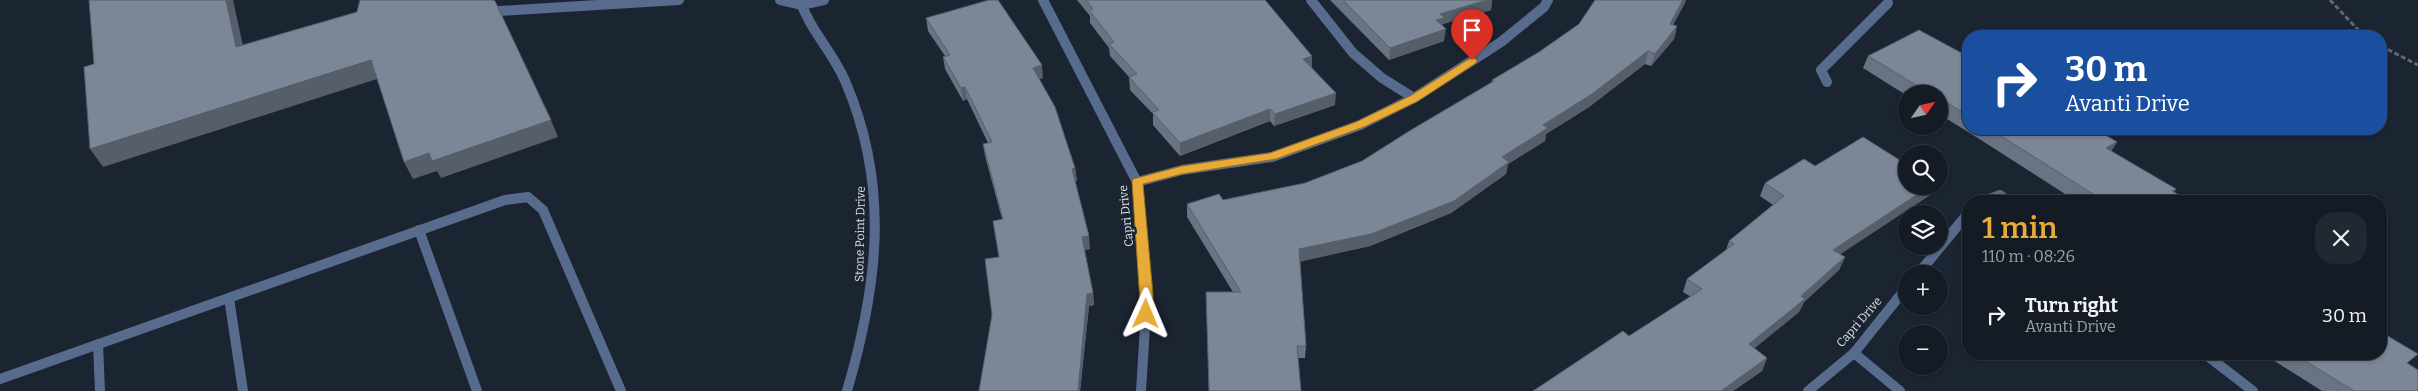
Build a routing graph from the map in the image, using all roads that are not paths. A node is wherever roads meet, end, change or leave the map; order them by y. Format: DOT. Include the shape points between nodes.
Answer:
graph roads {
  1 [pos="679,0"];
  2 [pos="780,0"];
  3 [pos="824,0"];
  4 [pos="1043,0"];
  5 [pos="1311,0"];
  6 [pos="1548,0"];
  7 [pos="800,2"];
  8 [pos="1888,3"];
  9 [pos="499,11"];
  10 [pos="1828,82"];
  11 [pos="1414,98"];
  12 [pos="1137,182"];
  13 [pos="1962,221"];
  14 [pos="419,230"];
  15 [pos="1925,265"];
  16 [pos="229,298"];
  17 [pos="1898,298"];
  18 [pos="98,344"];
  19 [pos="1854,353"];
  20 [pos="2213,360"];
  21 [pos="0,379"];
  22 [pos="100,391"];
  23 [pos="243,391"];
  24 [pos="476,391"];
  25 [pos="621,391"];
  26 [pos="847,391"];
  27 [pos="1141,391"];
  28 [pos="1808,391"];
  29 [pos="1900,391"];
  30 [pos="2253,391"];
  1 -- 9 [label="street"];
  2 -- 7 [label="street"];
  3 -- 7 [label="street"];
  4 -- 12 [label="street, Capri Drive"];
  5 -- 11 [label="street" via="1353,53 1382,78"];
  6 -- 11 [label="street" via="1544,7 1501,42"];
  7 -- 26 [label="street, Stone Point Drive" via="839,68 855,106 872,162 875,199 872,290 863,338"];
  8 -- 10 [label="street" via="1821,70"];
  11 -- 12 [label="street" via="1360,125 1272,156 1182,170"];
  12 -- 27 [label="street, Capri Drive" via="1147,295"];
  13 -- 15 [label="street"];
  14 -- 16 [label="street"];
  14 -- 24 [label="street"];
  14 -- 25 [label="street" via="505,200 528,198 543,210"];
  16 -- 18 [label="street"];
  16 -- 23 [label="street"];
  17 -- 19 [label="street, Capri Drive"];
  18 -- 21 [label="street"];
  18 -- 22 [label="street"];
  19 -- 28 [label="street, Capri Drive"];
  19 -- 29 [label="street"];
  20 -- 30 [label="street"];
}
